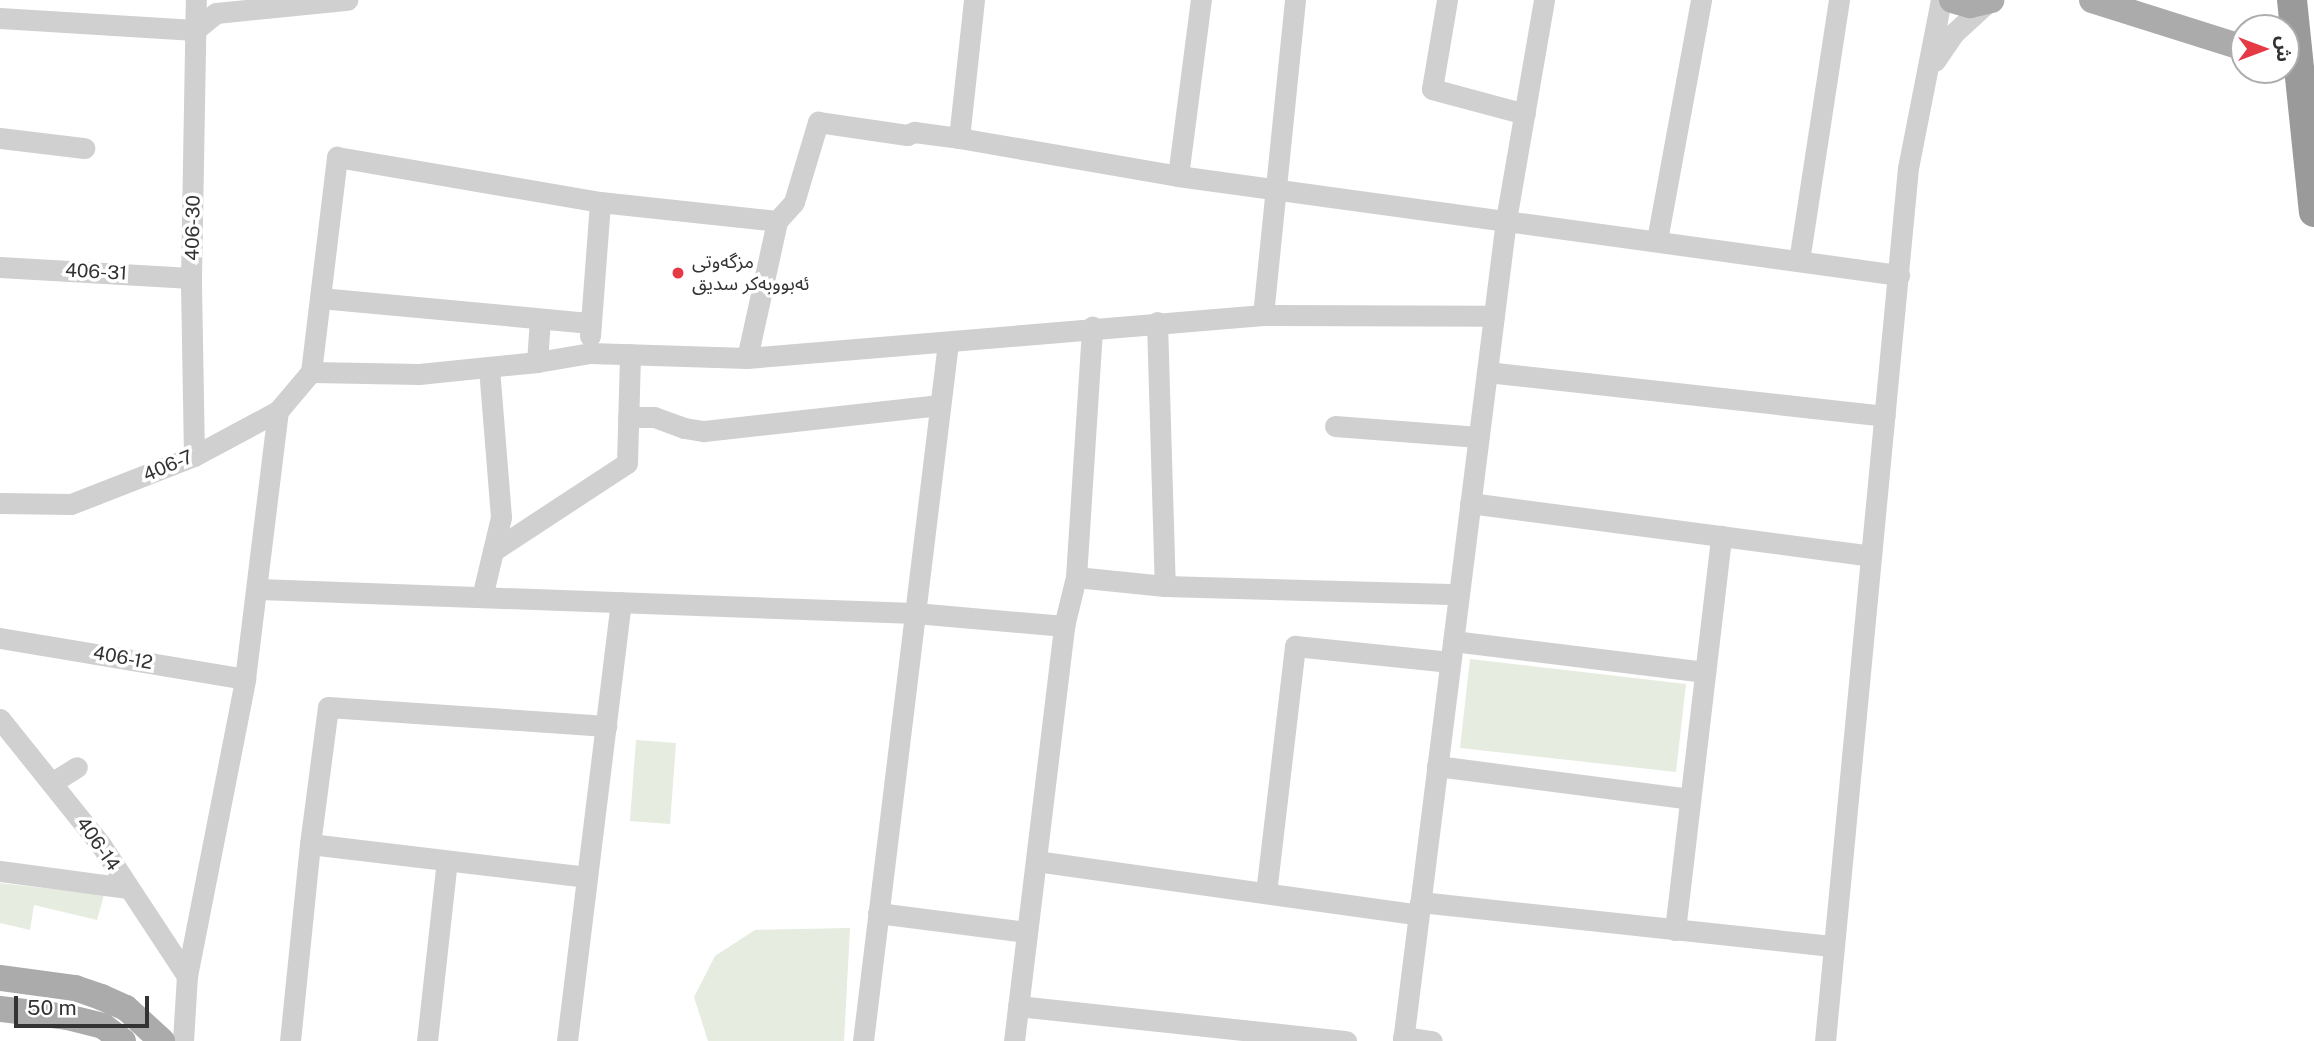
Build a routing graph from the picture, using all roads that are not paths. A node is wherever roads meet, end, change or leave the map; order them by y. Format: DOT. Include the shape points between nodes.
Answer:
graph roads {
  1 [pos="196,0"];
  2 [pos="347,0"];
  3 [pos="974,0"];
  4 [pos="1201,0"];
  5 [pos="1295,0"];
  6 [pos="1447,0"];
  7 [pos="1544,0"];
  8 [pos="1701,0"];
  9 [pos="1839,0"];
  10 [pos="1941,0"];
  11 [pos="1952,0"];
  12 [pos="2092,0"];
  13 [pos="1990,1"];
  14 [pos="0,18"];
  15 [pos="195,30"];
  16 [pos="2230,44"];
  17 [pos="1924,81"];
  18 [pos="2296,84"];
  19 [pos="1525,114"];
  20 [pos="0,138"];
  21 [pos="959,138"];
  22 [pos="84,148"];
  23 [pos="1178,176"];
  24 [pos="1275,188"];
  25 [pos="600,202"];
  26 [pos="2314,212"];
  27 [pos="1506,220"];
  28 [pos="777,221"];
  29 [pos="1657,240"];
  30 [pos="1799,261"];
  31 [pos="0,267"];
  32 [pos="1899,275"];
  33 [pos="191,278"];
  34 [pos="320,298"];
  35 [pos="1263,315"];
  36 [pos="1494,316"];
  37 [pos="540,319"];
  38 [pos="1157,322"];
  39 [pos="591,323"];
  40 [pos="1092,327"];
  41 [pos="948,343"];
  42 [pos="590,353"];
  43 [pos="630,354"];
  44 [pos="747,358"];
  45 [pos="537,362"];
  46 [pos="489,367"];
  47 [pos="311,372"];
  48 [pos="1487,372"];
  49 [pos="940,405"];
  50 [pos="278,411"];
  51 [pos="1885,416"];
  52 [pos="628,417"];
  53 [pos="1335,426"];
  54 [pos="1479,437"];
  55 [pos="194,456"];
  56 [pos="0,503"];
  57 [pos="1470,503"];
  58 [pos="1721,536"];
  59 [pos="493,551"];
  60 [pos="1871,556"];
  61 [pos="1076,577"];
  62 [pos="1165,586"];
  63 [pos="258,589"];
  64 [pos="1459,594"];
  65 [pos="482,597"];
  66 [pos="621,602"];
  67 [pos="915,613"];
  68 [pos="1064,625"];
  69 [pos="0,638"];
  70 [pos="1452,651"];
  71 [pos="1705,672"];
  72 [pos="245,679"];
  73 [pos="0,719"];
  74 [pos="606,726"];
  75 [pos="1437,766"];
  76 [pos="77,767"];
  77 [pos="53,782"];
  78 [pos="1690,799"];
  79 [pos="310,844"];
  80 [pos="447,861"];
  81 [pos="1036,861"];
  82 [pos="0,871"];
  83 [pos="587,877"];
  84 [pos="128,888"];
  85 [pos="1266,893"];
  86 [pos="1419,909"];
  87 [pos="878,913"];
  88 [pos="1675,930"];
  89 [pos="1027,932"];
  90 [pos="1833,946"];
  91 [pos="187,976"];
  92 [pos="0,978"];
  93 [pos="1018,1006"];
  94 [pos="0,1009"];
  95 [pos="109,1036"];
  96 [pos="1260,1037"];
  97 [pos="1403,1039"];
  98 [pos="162,1041"];
  99 [pos="183,1041"];
  100 [pos="290,1041"];
  101 [pos="428,1041"];
  102 [pos="567,1041"];
  103 [pos="863,1041"];
  104 [pos="1014,1041"];
  105 [pos="1346,1041"];
  106 [pos="1432,1041"];
  107 [pos="1825,1041"];
  1 -- 15 [label="street, 406-30"];
  2 -- 15 [label="street" via="216,13"];
  3 -- 21 [label="street"];
  4 -- 23 [label="street"];
  5 -- 24 [label="street"];
  6 -- 19 [label="street" via="1433,89"];
  7 -- 19 [label="street"];
  8 -- 29 [label="street"];
  9 -- 30 [label="street"];
  10 -- 17 [label="street"];
  11 -- 13 [label="main road" via="1970,5"];
  12 -- 16 [label="main road"];
  13 -- 17 [label="street" via="1948,40"];
  14 -- 15 [label="street"];
  15 -- 33 [label="street, 406-30"];
  17 -- 32 [label="street" via="1908,168"];
  18 -- 26 [label="highway"];
  19 -- 27 [label="street"];
  20 -- 22 [label="street"];
  21 -- 23 [label="street"];
  21 -- 28 [label="street" via="818,122 794,202"];
  23 -- 24 [label="street"];
  24 -- 27 [label="street"];
  24 -- 35 [label="street"];
  25 -- 28 [label="street"];
  25 -- 34 [label="street" via="337,157"];
  25 -- 39 [label="street"];
  27 -- 29 [label="street"];
  27 -- 36 [label="street"];
  28 -- 44 [label="street"];
  29 -- 30 [label="street"];
  30 -- 32 [label="street"];
  31 -- 33 [label="street, 406-31"];
  32 -- 51 [label="street"];
  33 -- 55 [label="street, 406-30"];
  34 -- 37 [label="street"];
  34 -- 47 [label="street"];
  35 -- 36 [label="street"];
  35 -- 38 [label="street"];
  36 -- 48 [label="street"];
  37 -- 39 [label="street"];
  37 -- 45 [label="street"];
  38 -- 40 [label="street"];
  38 -- 62 [label="street"];
  39 -- 42 [label="street"];
  40 -- 41 [label="street"];
  40 -- 61 [label="street"];
  41 -- 44 [label="street"];
  41 -- 49 [label="street"];
  42 -- 43 [label="street"];
  42 -- 45 [label="street"];
  43 -- 44 [label="street"];
  43 -- 52 [label="street"];
  45 -- 46 [label="street"];
  46 -- 47 [label="street" via="419,374"];
  46 -- 59 [label="street" via="502,517"];
  47 -- 50 [label="street, 406-7"];
  48 -- 51 [label="street"];
  48 -- 54 [label="street"];
  49 -- 52 [label="street" via="704,431 654,417"];
  49 -- 67 [label="street"];
  50 -- 55 [label="street, 406-7"];
  50 -- 63 [label="street"];
  51 -- 60 [label="street"];
  52 -- 59 [label="street" via="626,463"];
  53 -- 54 [label="street"];
  54 -- 57 [label="street"];
  55 -- 56 [label="street, 406-7" via="71,503"];
  57 -- 58 [label="street"];
  57 -- 64 [label="street"];
  58 -- 60 [label="street"];
  58 -- 71 [label="street"];
  59 -- 65 [label="street"];
  60 -- 90 [label="street"];
  61 -- 62 [label="street"];
  61 -- 68 [label="street"];
  62 -- 64 [label="street"];
  63 -- 65 [label="street"];
  63 -- 72 [label="street"];
  64 -- 70 [label="street"];
  65 -- 66 [label="street"];
  66 -- 67 [label="street"];
  66 -- 74 [label="street"];
  67 -- 68 [label="street"];
  67 -- 87 [label="street"];
  68 -- 81 [label="street"];
  69 -- 72 [label="street, 406-12"];
  70 -- 71 [label="street"];
  70 -- 75 [label="street"];
  70 -- 85 [label="street" via="1295,646"];
  71 -- 78 [label="street"];
  72 -- 91 [label="street"];
  73 -- 77 [label="street, 406-14"];
  74 -- 79 [label="street" via="328,707"];
  74 -- 83 [label="street"];
  75 -- 78 [label="street"];
  75 -- 86 [label="street"];
  76 -- 77 [label="street"];
  77 -- 84 [label="street, 406-14"];
  78 -- 88 [label="street"];
  79 -- 80 [label="street"];
  79 -- 100 [label="street"];
  80 -- 83 [label="street"];
  80 -- 101 [label="street"];
  81 -- 85 [label="street"];
  81 -- 89 [label="street"];
  82 -- 84 [label="street"];
  83 -- 102 [label="street"];
  84 -- 91 [label="street, 406-14"];
  85 -- 86 [label="street"];
  86 -- 88 [label="street"];
  86 -- 97 [label="street"];
  87 -- 89 [label="street"];
  87 -- 103 [label="street"];
  88 -- 90 [label="street"];
  89 -- 93 [label="street"];
  90 -- 107 [label="street"];
  91 -- 99 [label="street"];
  92 -- 98 [label="main road" via="75,988 101,997 126,1008"];
  93 -- 96 [label="street"];
  93 -- 104 [label="street"];
  94 -- 95 [label="main road" via="68,1017"];
  96 -- 105 [label="street"];
  97 -- 106 [label="street"];
}
